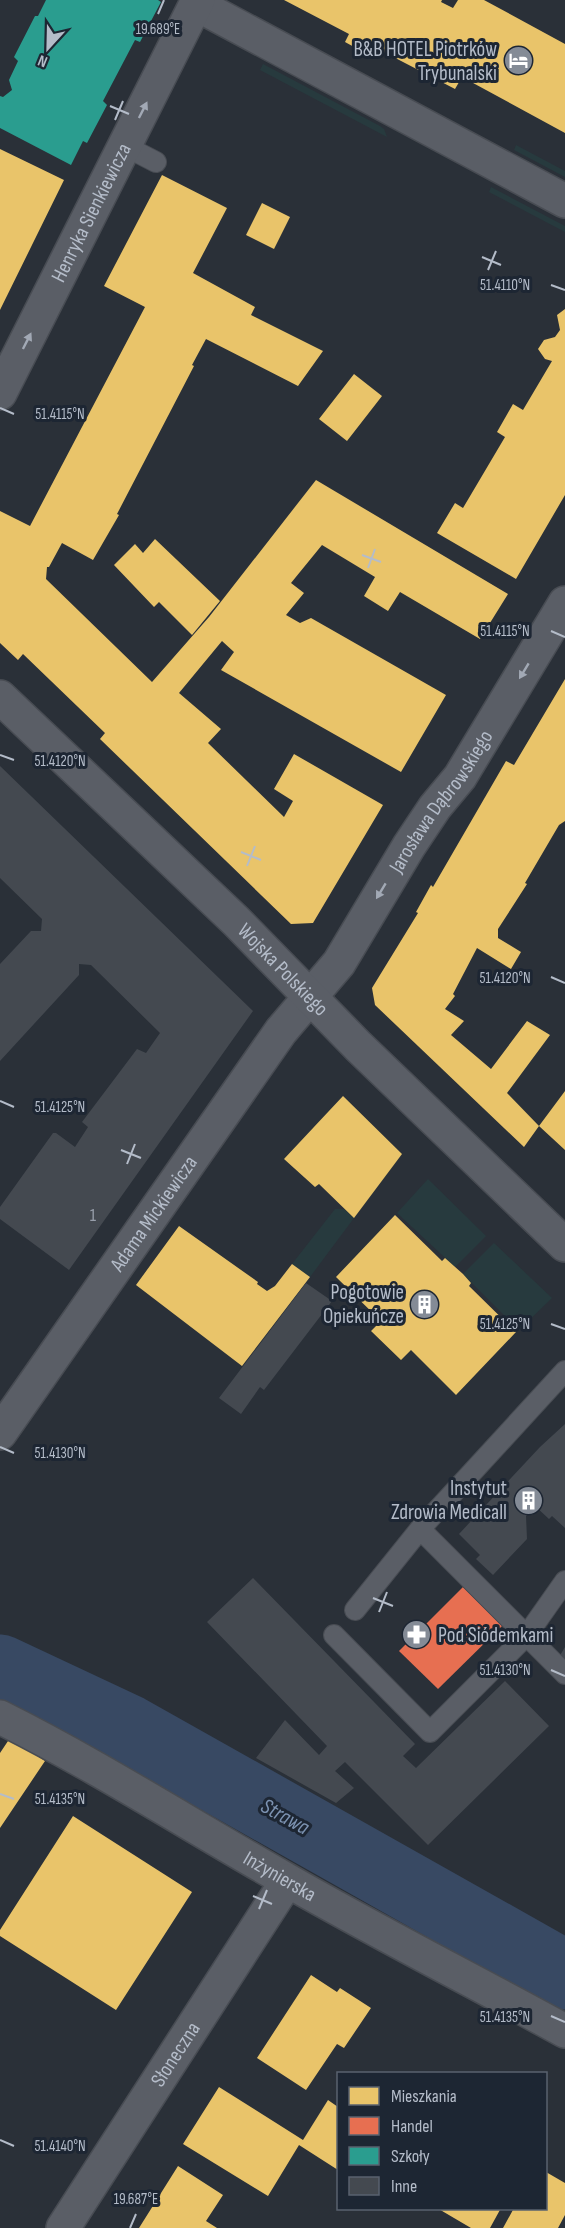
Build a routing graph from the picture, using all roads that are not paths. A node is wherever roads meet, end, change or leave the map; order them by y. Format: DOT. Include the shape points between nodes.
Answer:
graph roads {
  1 [pos="197,2"];
  2 [pos="125,146"];
  3 [pos="156,162"];
  4 [pos="565,201"];
  5 [pos="0,393"];
  6 [pos="565,603"];
  7 [pos="0,697"];
  8 [pos="310,996"];
  9 [pos="565,1245"];
  10 [pos="565,1371"];
  11 [pos="0,1433"];
  12 [pos="420,1528"];
  13 [pos="565,1581"];
  14 [pos="355,1610"];
  15 [pos="334,1635"];
  16 [pos="527,1635"];
  17 [pos="565,1674"];
  18 [pos="0,1717"];
  19 [pos="287,1881"];
  20 [pos="565,2031"];
  21 [pos="63,2228"];
  2 -- 1 [label="street, Henryka Sienkiewicza, one-way"];
  1 -- 4 [label="street"];
  2 -- 3 [label="lane"];
  5 -- 2 [label="street, Henryka Sienkiewicza, one-way"];
  6 -- 8 [label="street, Jarosława Dąbrowskiego, one-way" via="460,777 409,846 339,963"];
  7 -- 8 [label="street, Wojska Polskiego"];
  8 -- 9 [label="street, Wojska Polskiego"];
  8 -- 11 [label="street, Adama Mickiewicza" via="281,1031"];
  10 -- 12 [label="lane"];
  12 -- 14 [label="lane"];
  12 -- 16 [label="lane"];
  13 -- 16 [label="lane"];
  15 -- 16 [label="lane" via="430,1732"];
  16 -- 17 [label="lane"];
  18 -- 19 [label="street, Inżynierska" via="124,1783"];
  19 -- 20 [label="street, Inżynierska"];
  19 -- 21 [label="street, Słoneczna"];
}
